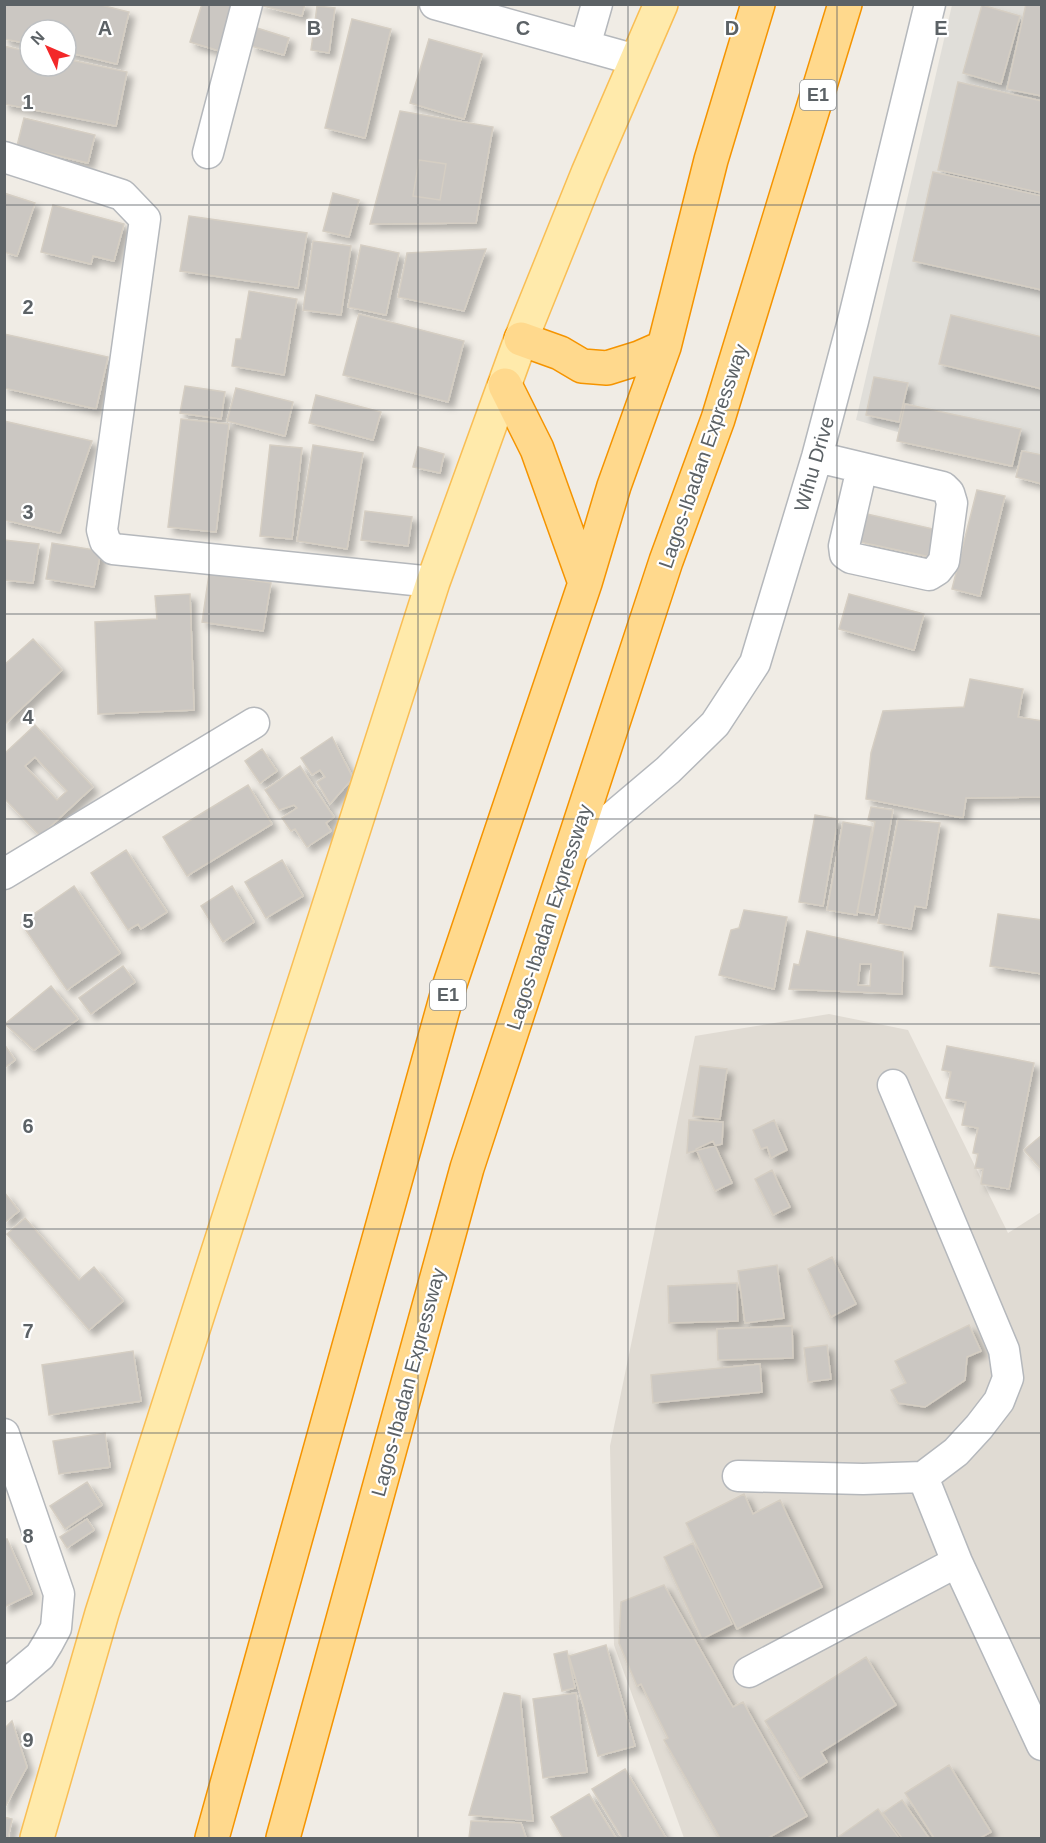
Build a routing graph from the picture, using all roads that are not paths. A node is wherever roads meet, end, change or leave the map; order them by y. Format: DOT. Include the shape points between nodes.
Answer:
graph roads {
  1 [pos="247,4"];
  2 [pos="435,4"];
  3 [pos="597,4"];
  4 [pos="661,4"];
  5 [pos="758,4"];
  6 [pos="845,4"];
  7 [pos="930,4"];
  8 [pos="585,46"];
  9 [pos="636,60"];
  10 [pos="208,153"];
  11 [pos="4,157"];
  12 [pos="521,339"];
  13 [pos="664,347"];
  14 [pos="505,385"];
  15 [pos="817,456"];
  16 [pos="862,468"];
  17 [pos="434,582"];
  18 [pos="585,583"];
  19 [pos="254,723"];
  20 [pos="571,852"];
  21 [pos="9,862"];
  22 [pos="893,1085"];
  23 [pos="4,1434"];
  24 [pos="738,1476"];
  25 [pos="923,1477"];
  26 [pos="957,1562"];
  27 [pos="749,1672"];
  28 [pos="4,1686"];
  29 [pos="1040,1738"];
  30 [pos="37,1839"];
  31 [pos="212,1839"];
  32 [pos="283,1839"];
  1 -- 10 [label="street"];
  2 -- 8 [label="street"];
  3 -- 8 [label="street"];
  4 -- 9 [label="main road"];
  5 -- 13 [label="highway, E1" via="711,160"];
  6 -- 20 [label="highway, Lagos-Ibadan Expressway / E1" via="718,419 666,561"];
  7 -- 15 [label="street, Wihu Drive"];
  8 -- 9 [label="street"];
  9 -- 12 [label="main road"];
  11 -- 17 [label="street" via="122,195 145,219 102,530 105,542 113,549"];
  12 -- 13 [label="highway" via="582,366 607,368"];
  12 -- 14 [label="main road"];
  13 -- 18 [label="highway, E1" via="614,486"];
  14 -- 17 [label="main road"];
  14 -- 18 [label="highway" via="537,448"];
  15 -- 16 [label="street"];
  15 -- 20 [label="street, Wihu Drive" via="755,663 715,724 668,770"];
  17 -- 30 [label="main road" via="102,1613"];
  18 -- 31 [label="highway, E1" via="450,984"];
  19 -- 21 [label="street"];
  20 -- 32 [label="highway, Lagos-Ibadan Expressway / E1" via="467,1168"];
  22 -- 25 [label="street" via="1004,1350 1008,1378 999,1401 980,1427"];
  23 -- 28 [label="street" via="59,1594 56,1628 40,1656"];
  24 -- 25 [label="street"];
  25 -- 26 [label="street"];
  26 -- 27 [label="street"];
  26 -- 29 [label="street"];
}
